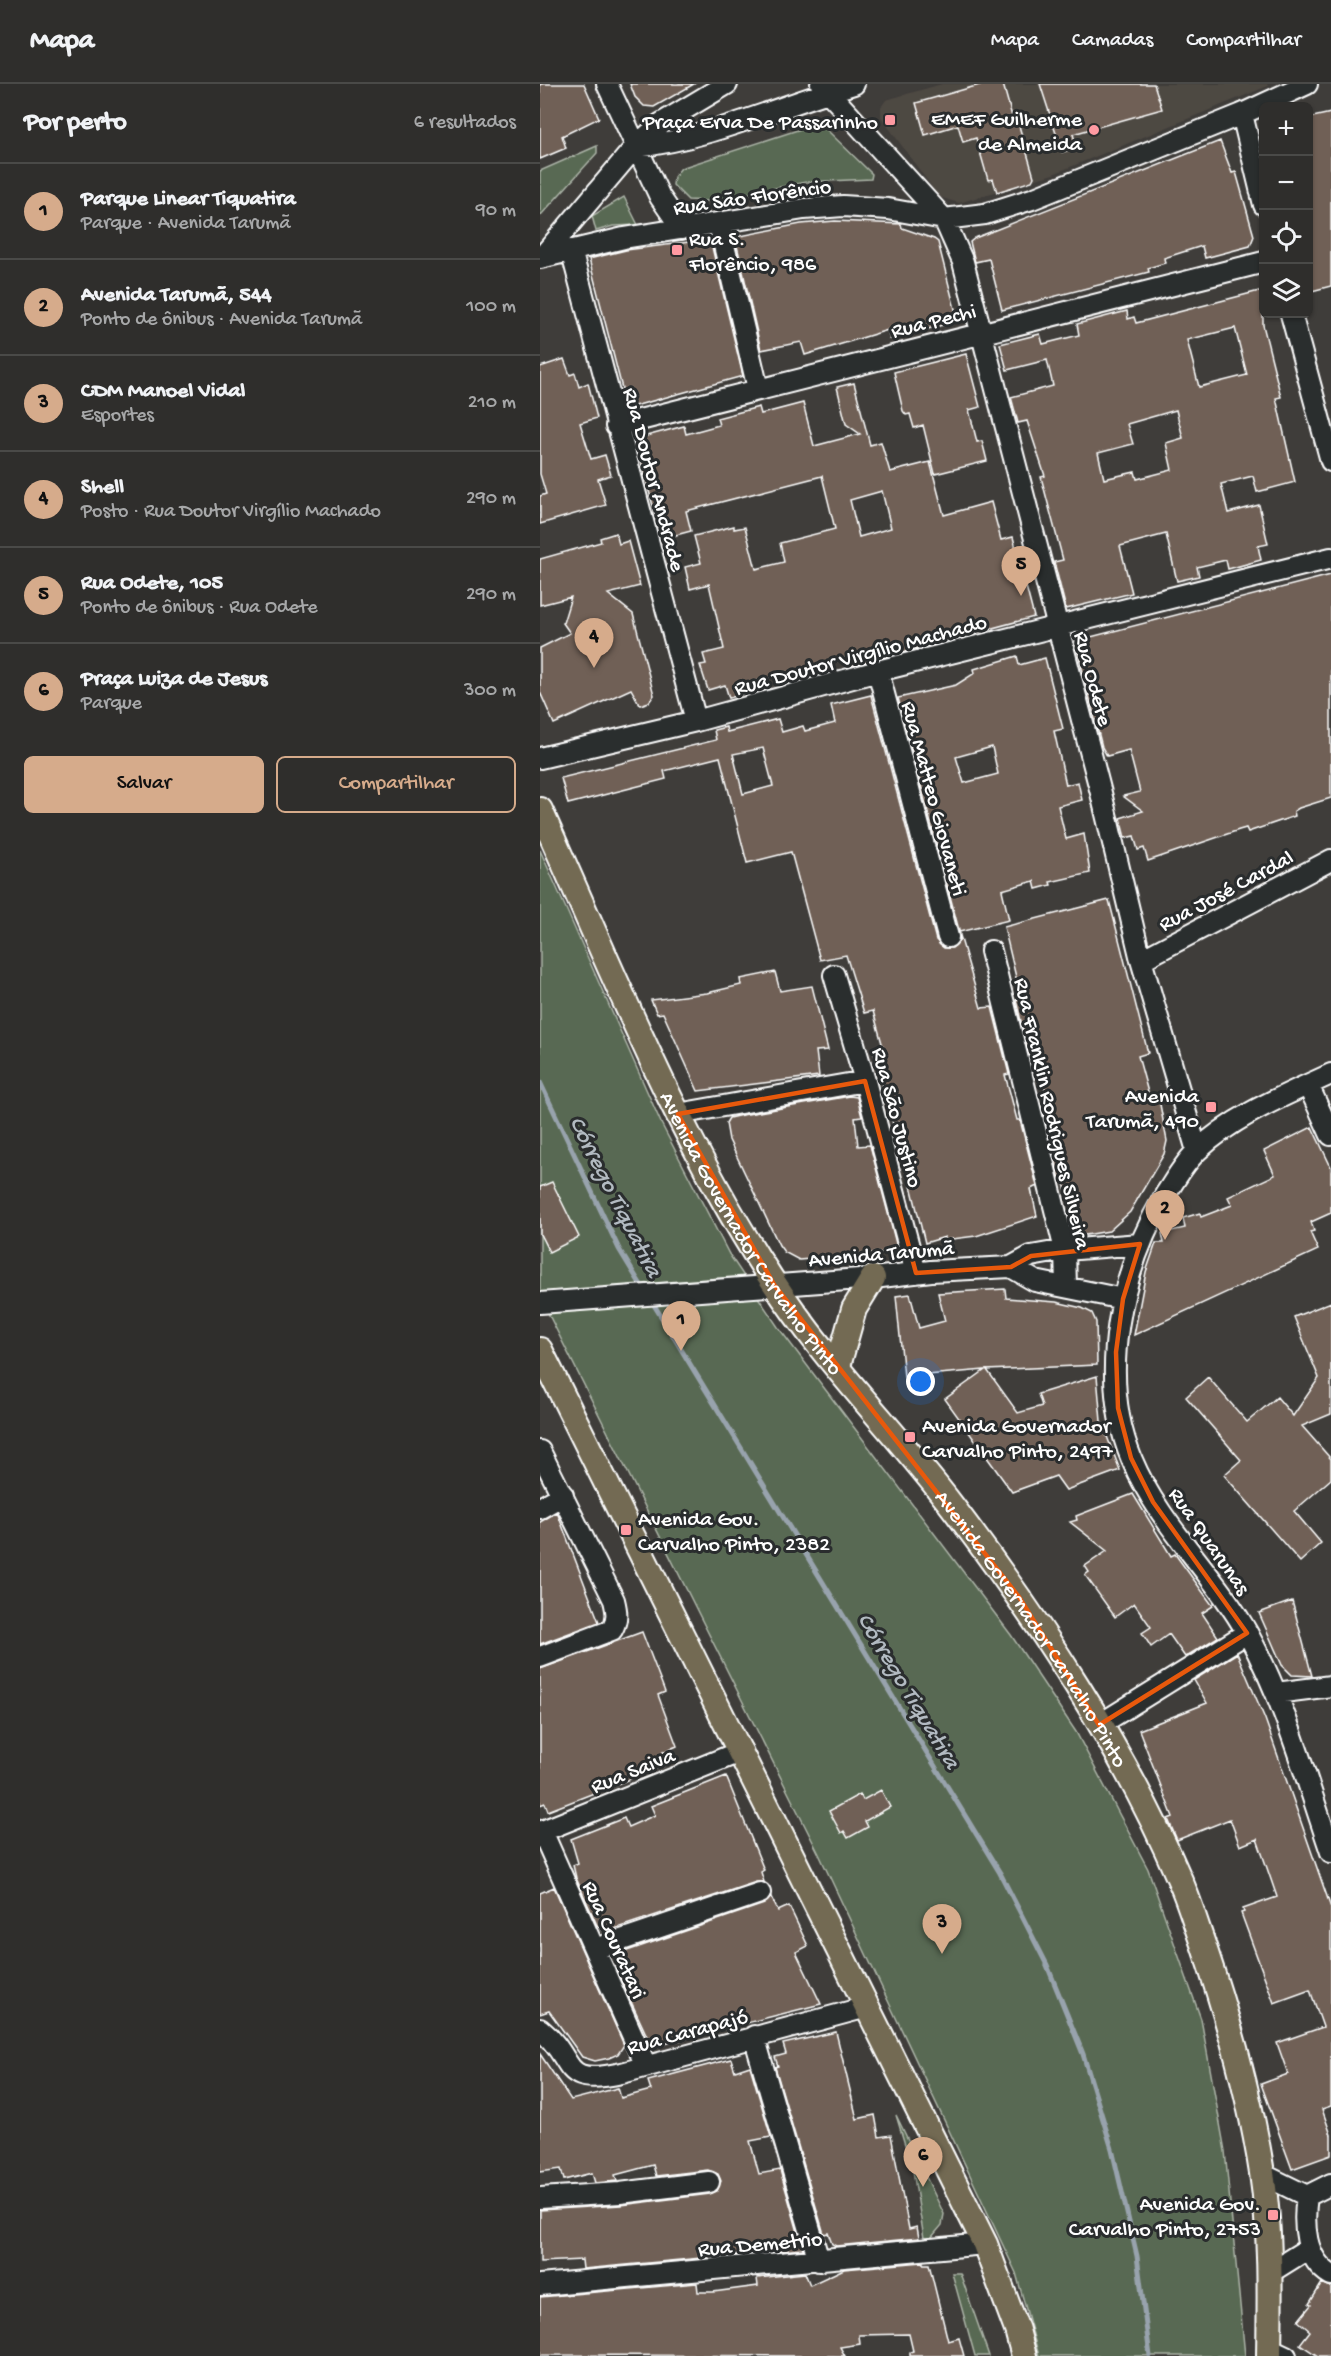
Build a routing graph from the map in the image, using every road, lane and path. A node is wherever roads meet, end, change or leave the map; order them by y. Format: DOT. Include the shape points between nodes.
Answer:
graph roads {
  1 [pos="607,84"];
  2 [pos="727,84"];
  3 [pos="854,84"];
  4 [pos="1306,84"];
  5 [pos="823,88"];
  6 [pos="1242,114"];
  7 [pos="635,147"];
  8 [pos="1259,188"];
  9 [pos="944,219"];
  10 [pos="719,224"];
  11 [pos="682,229"];
  12 [pos="571,250"];
  13 [pos="541,258"];
  14 [pos="1259,263"];
  15 [pos="1293,318"];
  16 [pos="980,332"];
  17 [pos="758,389"];
  18 [pos="616,426"];
  19 [pos="1327,430"];
  20 [pos="1331,461"];
  21 [pos="1331,558"];
  22 [pos="1056,626"];
  23 [pos="878,671"];
  24 [pos="696,721"];
  25 [pos="540,758"];
  26 [pos="540,810"];
  27 [pos="1331,860"];
  28 [pos="948,937"];
  29 [pos="991,951"];
  30 [pos="1141,960"];
  31 [pos="834,975"];
  32 [pos="1331,1074"];
  33 [pos="866,1082"];
  34 [pos="1308,1085"];
  35 [pos="678,1114"];
  36 [pos="1331,1135"];
  37 [pos="1197,1151"];
  38 [pos="1140,1244"];
  39 [pos="1065,1250"];
  40 [pos="1011,1267"];
  41 [pos="916,1273"];
  42 [pos="873,1278"];
  43 [pos="775,1286"];
  44 [pos="1066,1287"];
  45 [pos="1123,1299"];
  46 [pos="540,1303"];
  47 [pos="540,1350"];
  48 [pos="838,1366"];
  49 [pos="540,1451"];
  50 [pos="563,1495"];
  51 [pos="540,1508"];
  52 [pos="1247,1633"];
  53 [pos="540,1657"];
  54 [pos="1331,1686"];
  55 [pos="1276,1693"];
  56 [pos="1100,1725"];
  57 [pos="742,1751"];
  58 [pos="541,1832"];
  59 [pos="1331,1852"];
  60 [pos="760,1893"];
  61 [pos="595,1949"];
  62 [pos="867,2007"];
  63 [pos="540,2029"];
  64 [pos="754,2036"];
  65 [pos="646,2066"];
  66 [pos="1262,2174"];
  67 [pos="710,2182"];
  68 [pos="1331,2184"];
  69 [pos="1307,2196"];
  70 [pos="540,2198"];
  71 [pos="985,2244"];
  72 [pos="1309,2248"];
  73 [pos="819,2261"];
  74 [pos="1269,2273"];
  75 [pos="1331,2275"];
  76 [pos="540,2285"];
  77 [pos="1275,2354"];
  78 [pos="1024,2356"];
  1 -- 7 [label="street"];
  2 -- 7 [label="street" via="660,124"];
  3 -- 5 [label="street"];
  4 -- 6 [label="street, Rua São Florêncio"];
  5 -- 7 [label="street" via="722,129"];
  5 -- 9 [label="street, Rua Odete"];
  6 -- 8 [label="street"];
  6 -- 9 [label="street, Rua São Florêncio" via="1032,199 985,214"];
  7 -- 11 [label="street" via="660,197"];
  7 -- 13 [label="street"];
  9 -- 10 [label="street, Rua São Florêncio" via="888,208 843,206"];
  9 -- 16 [label="street, Rua Odete" via="963,262"];
  10 -- 11 [label="street, Rua São Florêncio"];
  10 -- 17 [label="street"];
  11 -- 12 [label="street, Rua São Florêncio"];
  12 -- 13 [label="street, Rua São Florêncio"];
  12 -- 18 [label="street, Rua Doutor Andrade"];
  14 -- 16 [label="street, Rua Pechi"];
  15 -- 19 [label="street"];
  16 -- 17 [label="street, Rua Pechi"];
  16 -- 22 [label="street, Rua Odete"];
  17 -- 18 [label="street, Rua Pechi"];
  18 -- 24 [label="street, Rua Doutor Andrade"];
  19 -- 20 [label="street"];
  21 -- 22 [label="street, Rua Doutor Virgílio Machado"];
  22 -- 23 [label="street, Rua Doutor Virgílio Machado"];
  22 -- 30 [label="street, Rua Odete"];
  23 -- 24 [label="street, Rua Doutor Virgílio Machado"];
  23 -- 28 [label="street, Rua Matteo Giovaneti"];
  24 -- 25 [label="street, Rua Doutor Virgílio Machado"];
  26 -- 35 [label="main road, Avenida Governador Carvalho Pinto"];
  27 -- 30 [label="street, Rua José Cardal"];
  29 -- 39 [label="street, Rua Franklin Rodrigues Silveira"];
  30 -- 37 [label="street, Rua Odete"];
  31 -- 33 [label="street, Rua São Justino"];
  32 -- 34 [label="street"];
  33 -- 35 [label="street"];
  33 -- 41 [label="street, Rua São Justino"];
  34 -- 36 [label="street"];
  34 -- 37 [label="street" via="1224,1130"];
  35 -- 43 [label="main road, Avenida Governador Carvalho Pinto"];
  37 -- 38 [label="street" via="1178,1173"];
  38 -- 39 [label="street, Avenida Tarumã"];
  38 -- 45 [label="street, Rua Quarunas"];
  39 -- 40 [label="street, Avenida Tarumã" via="1031,1256"];
  39 -- 44 [label="street, Rua Franklin Rodrigues Silveira"];
  40 -- 41 [label="street, Avenida Tarumã"];
  40 -- 44 [label="street" via="1035,1281"];
  41 -- 42 [label="street, Avenida Tarumã"];
  42 -- 43 [label="street, Avenida Tarumã"];
  42 -- 48 [label="main road" via="854,1309"];
  43 -- 46 [label="street, Avenida Tarumã"];
  43 -- 48 [label="main road, Avenida Governador Carvalho Pinto"];
  44 -- 45 [label="street"];
  45 -- 52 [label="street, Rua Quarunas" via="1116,1352 1118,1408 1131,1458 1153,1502"];
  47 -- 57 [label="main road"];
  48 -- 56 [label="main road, Avenida Governador Carvalho Pinto" via="1019,1597"];
  49 -- 50 [label="street"];
  50 -- 51 [label="street"];
  50 -- 53 [label="street" via="614,1600 617,1621 612,1630"];
  52 -- 55 [label="street, Rua Quarunas"];
  52 -- 56 [label="street"];
  54 -- 55 [label="street"];
  55 -- 59 [label="street, Rua Quarunas"];
  56 -- 66 [label="main road, Avenida Governador Carvalho Pinto" via="1180,1880 1220,1994 1242,2073"];
  57 -- 58 [label="street, Rua Saiva"];
  57 -- 62 [label="main road"];
  58 -- 61 [label="street, Rua Couratari"];
  60 -- 61 [label="street"];
  61 -- 65 [label="street, Rua Couratari"];
  62 -- 64 [label="street, Rua Carapajó"];
  62 -- 71 [label="main road"];
  63 -- 65 [label="street, Rua Carapajó" via="581,2076 601,2077"];
  64 -- 65 [label="street, Rua Carapajó"];
  64 -- 73 [label="street"];
  66 -- 69 [label="street"];
  66 -- 74 [label="main road, Avenida Governador Carvalho Pinto"];
  67 -- 70 [label="street"];
  68 -- 69 [label="street"];
  69 -- 72 [label="street" via="1305,2225"];
  71 -- 73 [label="street, Rua Demetrio"];
  71 -- 78 [label="main road"];
  72 -- 74 [label="street"];
  72 -- 75 [label="street"];
  73 -- 76 [label="street, Rua Demetrio"];
  74 -- 77 [label="main road, Avenida Governador Carvalho Pinto"];
}
